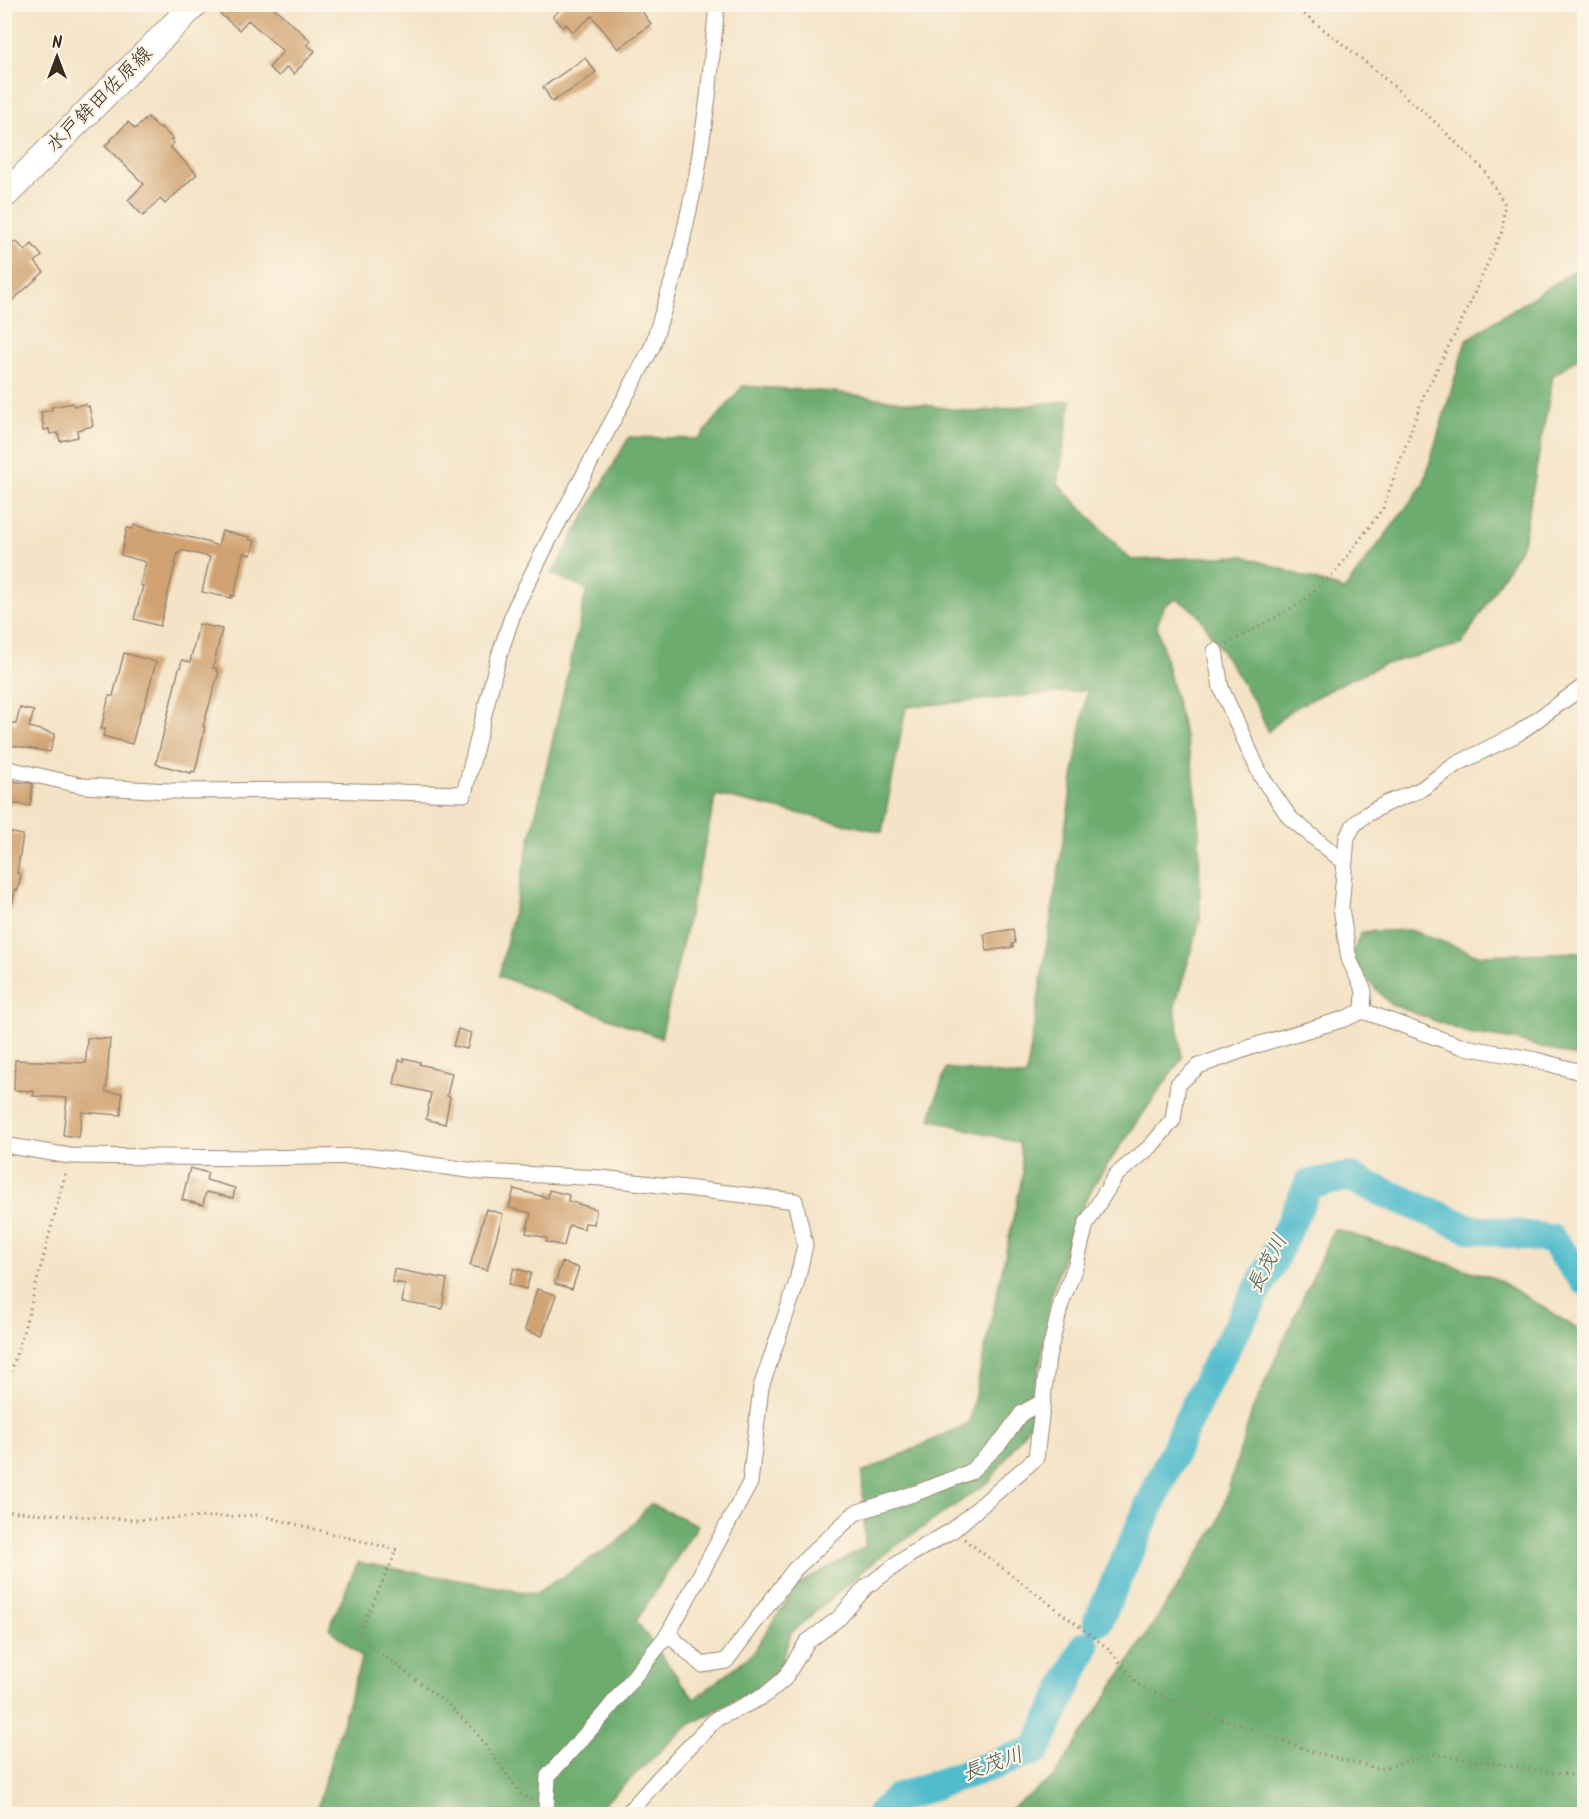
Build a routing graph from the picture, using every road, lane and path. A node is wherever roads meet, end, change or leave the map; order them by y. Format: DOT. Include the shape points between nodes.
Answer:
graph roads {
  1 [pos="195,4"];
  2 [pos="717,4"];
  3 [pos="1291,4"];
  4 [pos="4,196"];
  5 [pos="1215,651"];
  6 [pos="1584,686"];
  7 [pos="4,768"];
  8 [pos="1344,862"];
  9 [pos="1363,1011"];
  10 [pos="1584,1073"];
  11 [pos="4,1145"];
  12 [pos="70,1156"];
  13 [pos="4,1395"];
  14 [pos="1042,1402"];
  15 [pos="4,1511"];
  16 [pos="953,1530"];
  17 [pos="668,1634"];
  18 [pos="1584,1766"];
  19 [pos="548,1813"];
  20 [pos="627,1815"];
  1 -- 4 [label="main road, 水戸鉾田佐原線"];
  2 -- 7 [label="street" via="697,174 676,269 652,347 515,608 464,795 322,790 168,791 84,786"];
  3 -- 5 [label="path" via="1363,60 1484,170 1504,203 1503,229 1424,395 1383,508 1338,569 1301,603"];
  5 -- 8 [label="street" via="1221,688 1261,776 1290,818"];
  6 -- 8 [label="street" via="1517,734 1455,765 1420,790 1364,816 1347,837"];
  8 -- 9 [label="street" via="1341,908 1349,959 1364,991"];
  9 -- 10 [label="street" via="1460,1046"];
  9 -- 14 [label="street" via="1199,1066 1178,1084 1173,1120 1150,1147 1116,1175 1086,1224 1061,1304"];
  11 -- 12 [label="street"];
  12 -- 13 [label="path"];
  12 -- 17 [label="street" via="367,1156 482,1172 601,1178 795,1201 805,1245 796,1285 761,1387 750,1483"];
  14 -- 16 [label="street" via="1036,1458"];
  14 -- 17 [label="street" via="1022,1413 999,1444 970,1472 855,1513 794,1570 726,1661 702,1665"];
  15 -- 19 [label="path" via="138,1520 259,1515 397,1550 358,1636 448,1704 475,1731 521,1794"];
  16 -- 18 [label="path" via="1110,1649 1138,1684 1170,1700 1313,1752 1380,1769 1433,1754 1570,1775"];
  16 -- 20 [label="street" via="866,1587 839,1618 807,1642 784,1679 764,1696 716,1719"];
  17 -- 19 [label="street" via="548,1776"];
}
